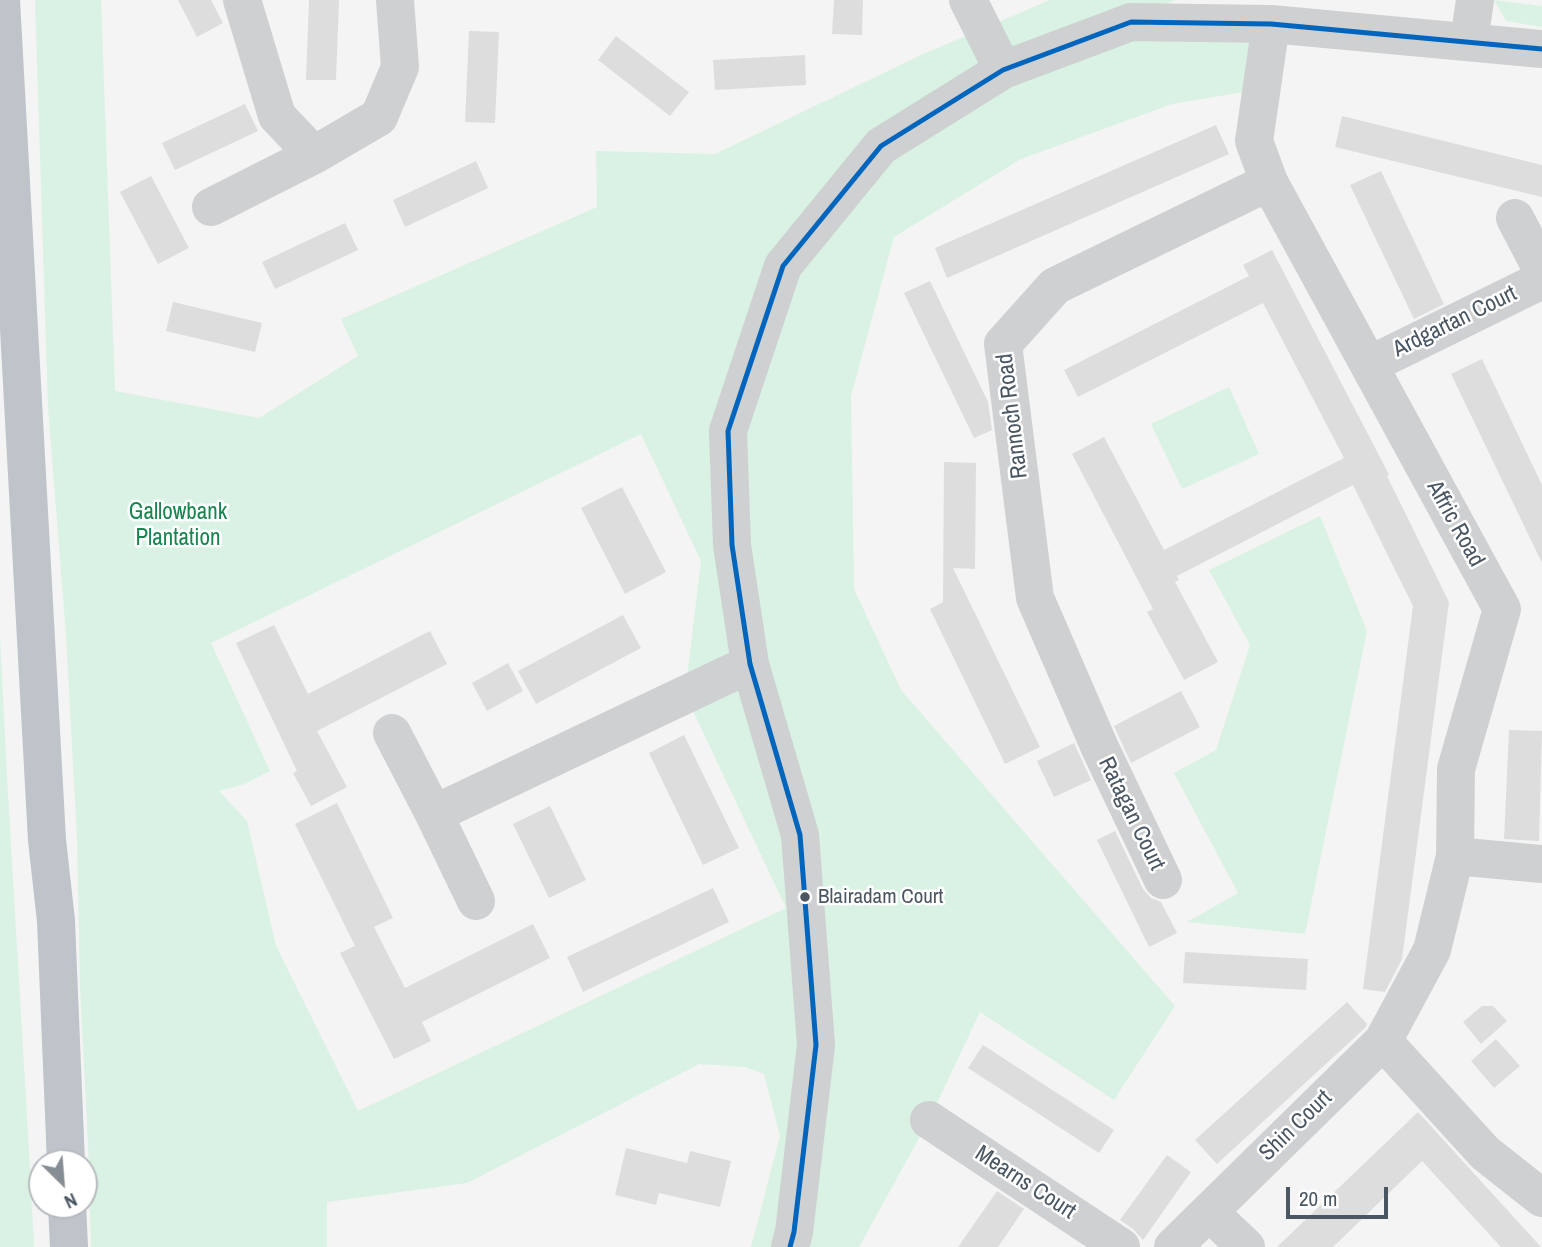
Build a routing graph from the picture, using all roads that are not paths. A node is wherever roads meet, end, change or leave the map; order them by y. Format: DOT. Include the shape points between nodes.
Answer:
graph roads {
  1 [pos="1,0"];
  2 [pos="242,0"];
  3 [pos="396,0"];
  4 [pos="968,0"];
  5 [pos="1475,0"];
  6 [pos="1271,24"];
  7 [pos="1469,42"];
  8 [pos="1542,49"];
  9 [pos="1003,70"];
  10 [pos="314,155"];
  11 [pos="1269,182"];
  12 [pos="211,207"];
  13 [pos="1515,218"];
  14 [pos="1542,270"];
  15 [pos="1542,280"];
  16 [pos="1368,365"];
  17 [pos="750,664"];
  18 [pos="392,733"];
  19 [pos="1100,748"];
  20 [pos="434,814"];
  21 [pos="1455,856"];
  22 [pos="1542,864"];
  23 [pos="1163,880"];
  24 [pos="476,901"];
  25 [pos="1383,1041"];
  26 [pos="929,1120"];
  27 [pos="65,1149"];
  28 [pos="1542,1198"];
  29 [pos="1209,1212"];
  30 [pos="68,1219"];
  31 [pos="69,1247"];
  32 [pos="790,1247"];
  33 [pos="1121,1247"];
  34 [pos="1173,1247"];
  35 [pos="1246,1247"];
  1 -- 27 [label="highway"];
  2 -- 10 [label="street" via="277,116"];
  3 -- 10 [label="street" via="400,67 379,117"];
  4 -- 9 [label="street"];
  5 -- 7 [label="street"];
  6 -- 7 [label="street"];
  6 -- 9 [label="street" via="1130,22"];
  6 -- 11 [label="street, Affric Road" via="1254,141"];
  7 -- 8 [label="street"];
  9 -- 17 [label="street" via="881,146 783,266 728,431 732,545"];
  10 -- 12 [label="street"];
  11 -- 16 [label="street, Affric Road"];
  11 -- 19 [label="street, Rannoch Road" via="1055,286 1003,344 1035,598"];
  13 -- 14 [label="street, Ardgartan Court"];
  15 -- 16 [label="street, Ardgartan Court"];
  16 -- 21 [label="street, Affric Road" via="1502,609 1456,769"];
  17 -- 20 [label="street"];
  17 -- 32 [label="street" via="800,835 816,1045"];
  18 -- 20 [label="street"];
  19 -- 23 [label="street, Ratagan Court"];
  20 -- 24 [label="street"];
  21 -- 22 [label="street"];
  21 -- 25 [label="street, Affric Road" via="1432,950"];
  25 -- 28 [label="street" via="1485,1153"];
  25 -- 29 [label="street, Shin Court"];
  26 -- 33 [label="street, Mearns Court"];
  29 -- 34 [label="street, Shin Court"];
  29 -- 35 [label="street"];
  30 -- 31 [label="highway"];
}
